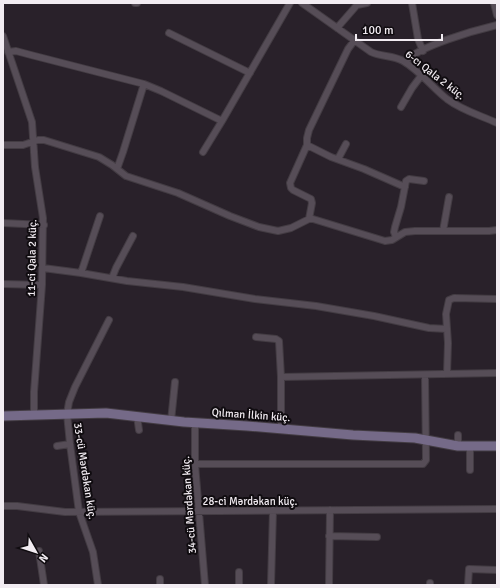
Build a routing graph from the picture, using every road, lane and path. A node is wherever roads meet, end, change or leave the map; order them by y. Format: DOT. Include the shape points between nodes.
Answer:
graph roads {
  1 [pos="290,3"];
  2 [pos="302,3"];
  3 [pos="412,3"];
  4 [pos="494,3"];
  5 [pos="367,4"];
  6 [pos="497,15"];
  7 [pos="497,25"];
  8 [pos="337,28"];
  9 [pos="169,33"];
  10 [pos="3,36"];
  11 [pos="354,40"];
  12 [pos="423,50"];
  13 [pos="8,52"];
  14 [pos="405,62"];
  15 [pos="250,73"];
  16 [pos="422,76"];
  17 [pos="144,84"];
  18 [pos="401,107"];
  19 [pos="222,122"];
  20 [pos="497,123"];
  21 [pos="34,142"];
  22 [pos="346,144"];
  23 [pos="3,145"];
  24 [pos="307,145"];
  25 [pos="203,152"];
  26 [pos="338,159"];
  27 [pos="117,169"];
  28 [pos="424,181"];
  29 [pos="405,187"];
  30 [pos="449,197"];
  31 [pos="100,216"];
  32 [pos="309,219"];
  33 [pos="3,223"];
  34 [pos="44,225"];
  35 [pos="497,230"];
  36 [pos="443,231"];
  37 [pos="132,236"];
  38 [pos="396,237"];
  39 [pos="43,268"];
  40 [pos="81,272"];
  41 [pos="112,278"];
  42 [pos="3,284"];
  43 [pos="42,285"];
  44 [pos="497,299"];
  45 [pos="109,320"];
  46 [pos="447,329"];
  47 [pos="256,337"];
  48 [pos="497,373"];
  49 [pos="447,374"];
  50 [pos="425,375"];
  51 [pos="281,377"];
  52 [pos="176,382"];
  53 [pos="67,414"];
  54 [pos="34,415"];
  55 [pos="3,416"];
  56 [pos="137,416"];
  57 [pos="171,421"];
  58 [pos="195,423"];
  59 [pos="281,428"];
  60 [pos="139,430"];
  61 [pos="458,435"];
  62 [pos="426,441"];
  63 [pos="70,444"];
  64 [pos="57,446"];
  65 [pos="458,446"];
  66 [pos="497,446"];
  67 [pos="470,447"];
  68 [pos="196,464"];
  69 [pos="470,470"];
  70 [pos="3,506"];
  71 [pos="497,509"];
  72 [pos="274,510"];
  73 [pos="330,510"];
  74 [pos="200,511"];
  75 [pos="79,512"];
  76 [pos="329,536"];
  77 [pos="377,538"];
  78 [pos="39,551"];
  79 [pos="497,570"];
  80 [pos="239,572"];
  81 [pos="44,585"];
  82 [pos="98,585"];
  83 [pos="204,585"];
  84 [pos="239,585"];
  85 [pos="271,585"];
  86 [pos="328,585"];
  87 [pos="468,585"];
  1 -- 15 [label="street"];
  2 -- 8 [label="street, 6-cı Qala 2 küç."];
  3 -- 12 [label="street" via="418,39"];
  4 -- 6 [label="street"];
  5 -- 8 [label="street" via="357,5"];
  7 -- 12 [label="street" via="472,31"];
  8 -- 11 [label="street, 6-cı Qala 2 küç."];
  9 -- 15 [label="street"];
  10 -- 13 [label="street, 11-ci Qala 2 küç."];
  11 -- 14 [label="street, 6-cı Qala 2 küç." via="374,53 392,56"];
  11 -- 24 [label="street" via="309,130"];
  12 -- 14 [label="street"];
  13 -- 17 [label="street" via="16,51"];
  13 -- 21 [label="street, 11-ci Qala 2 küç." via="31,116"];
  14 -- 16 [label="street, 6-cı Qala 2 küç."];
  15 -- 19 [label="street"];
  16 -- 18 [label="street"];
  16 -- 20 [label="street, 6-cı Qala 2 küç." via="447,99 463,109"];
  17 -- 19 [label="street"];
  17 -- 27 [label="street"];
  19 -- 25 [label="street"];
  21 -- 23 [label="street"];
  21 -- 27 [label="street" via="44,140 88,153"];
  21 -- 34 [label="street, 11-ci Qala 2 küç."];
  22 -- 26 [label="street"];
  24 -- 26 [label="street"];
  24 -- 32 [label="street" via="290,186 311,199"];
  26 -- 29 [label="street"];
  27 -- 32 [label="street" via="126,176 178,193 241,221 268,229 291,228"];
  28 -- 29 [label="street" via="409,179"];
  29 -- 38 [label="street" via="394,232"];
  30 -- 36 [label="street"];
  31 -- 40 [label="street"];
  32 -- 38 [label="street" via="385,241"];
  33 -- 34 [label="street"];
  34 -- 39 [label="street, 11-ci Qala 2 küç."];
  35 -- 36 [label="street"];
  36 -- 38 [label="street" via="405,232"];
  37 -- 41 [label="street"];
  39 -- 40 [label="street"];
  39 -- 43 [label="street, 11-ci Qala 2 küç."];
  40 -- 41 [label="street"];
  41 -- 46 [label="street" via="316,306 429,328"];
  42 -- 43 [label="street"];
  43 -- 54 [label="street, 11-ci Qala 2 küç."];
  44 -- 46 [label="street" via="451,298 446,309"];
  45 -- 53 [label="street, 33-cü Mərdəkan küç." via="75,387"];
  46 -- 49 [label="street"];
  47 -- 51 [label="street" via="279,341"];
  48 -- 49 [label="street"];
  49 -- 50 [label="street"];
  50 -- 51 [label="street"];
  50 -- 62 [label="street"];
  51 -- 59 [label="street"];
  52 -- 57 [label="street"];
  53 -- 54 [label="street, Qılman İlkin küç."];
  53 -- 56 [label="street, Qılman İlkin küç." via="106,413"];
  53 -- 63 [label="street, 33-cü Mərdəkan küç."];
  54 -- 55 [label="street, Qılman İlkin küç."];
  56 -- 57 [label="street, Qılman İlkin küç."];
  56 -- 60 [label="street"];
  57 -- 58 [label="street, Qılman İlkin küç."];
  58 -- 59 [label="street, Qılman İlkin küç."];
  58 -- 68 [label="street, 34-cü Mərdəkan küç."];
  59 -- 62 [label="street, Qılman İlkin küç." via="415,438"];
  61 -- 65 [label="street"];
  62 -- 65 [label="street, Qılman İlkin küç."];
  62 -- 68 [label="street" via="426,460 422,465"];
  63 -- 64 [label="street"];
  63 -- 75 [label="street, 33-cü Mərdəkan küç."];
  65 -- 67 [label="street, Qılman İlkin küç."];
  66 -- 67 [label="street, Qılman İlkin küç."];
  67 -- 69 [label="street"];
  68 -- 74 [label="street, 34-cü Mərdəkan küç."];
  70 -- 75 [label="street, 28-ci Mərdəkan küç."];
  71 -- 73 [label="street, 28-ci Mərdəkan küç."];
  72 -- 73 [label="street, 28-ci Mərdəkan küç."];
  72 -- 74 [label="street, 28-ci Mərdəkan küç."];
  72 -- 85 [label="street"];
  73 -- 76 [label="street"];
  74 -- 75 [label="street, 28-ci Mərdəkan küç."];
  74 -- 83 [label="street, 34-cü Mərdəkan küç."];
  75 -- 82 [label="street, 33-cü Mərdəkan küç." via="93,552"];
  76 -- 77 [label="street"];
  76 -- 86 [label="street"];
  78 -- 81 [label="street"];
  79 -- 87 [label="street" via="469,569"];
  80 -- 84 [label="street"];
}
